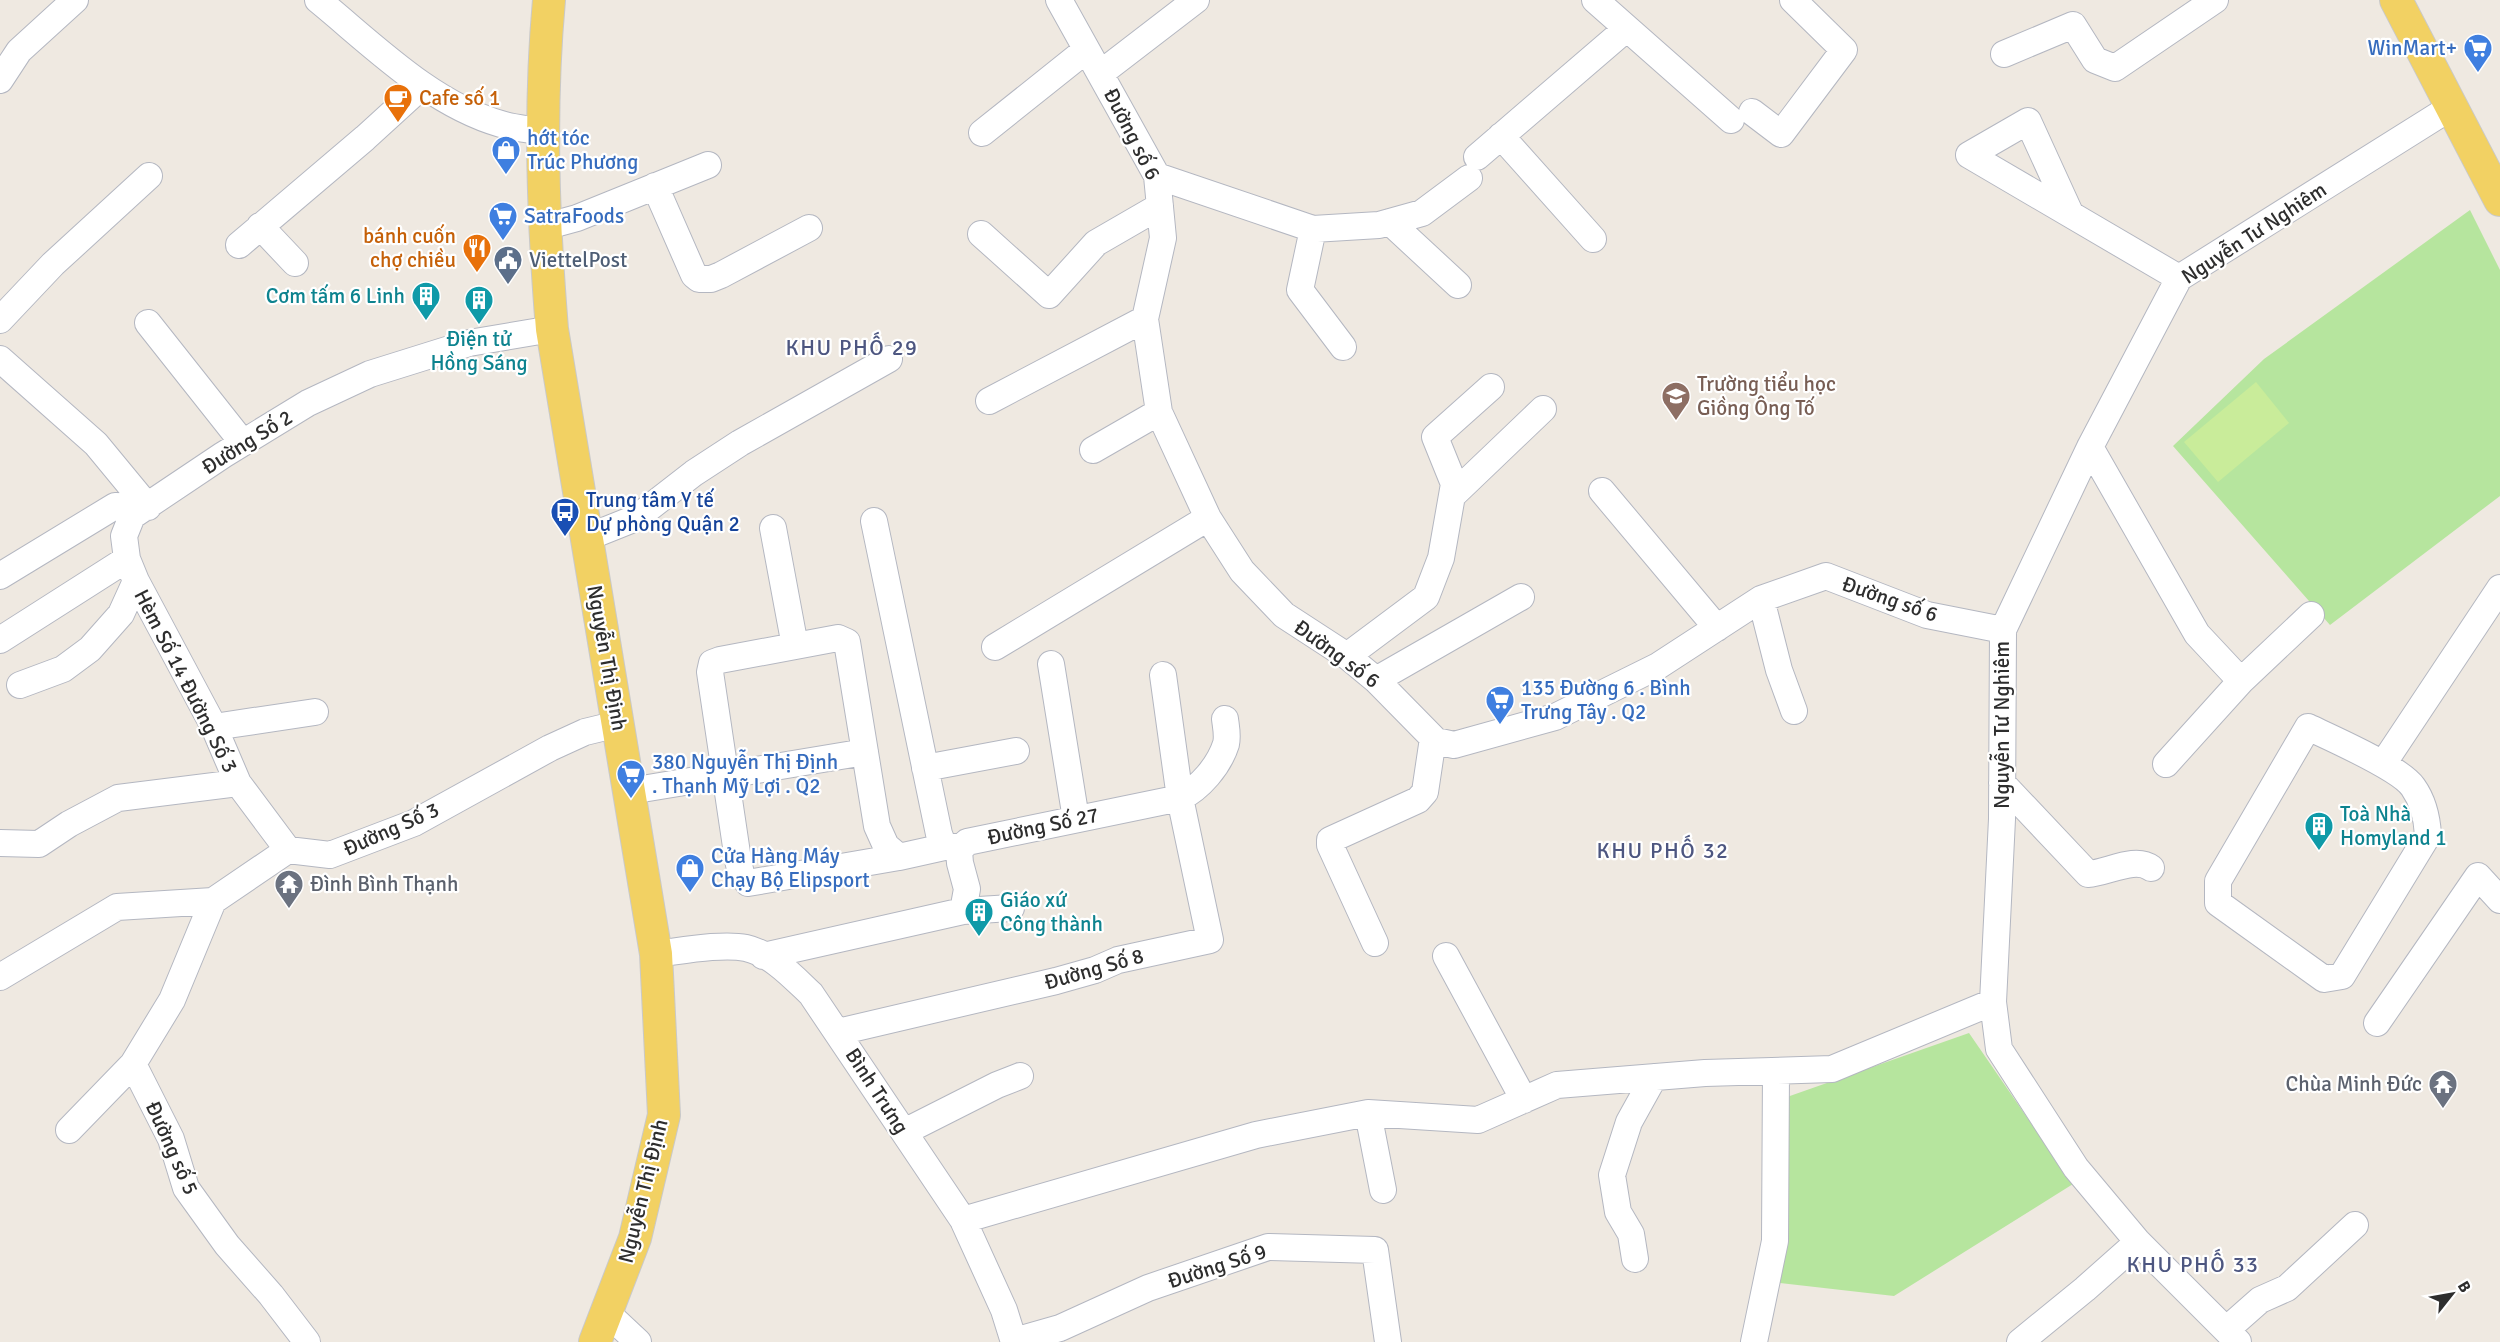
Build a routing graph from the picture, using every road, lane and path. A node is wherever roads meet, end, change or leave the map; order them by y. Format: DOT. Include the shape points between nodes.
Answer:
graph roads {
  1 [pos="74,0"];
  2 [pos="318,0"];
  3 [pos="549,0"];
  4 [pos="1059,0"];
  5 [pos="1196,0"];
  6 [pos="1595,0"];
  7 [pos="1793,0"];
  8 [pos="2215,0"];
  9 [pos="2396,0"];
  10 [pos="1626,29"];
  11 [pos="1086,50"];
  12 [pos="2004,54"];
  13 [pos="1101,73"];
  14 [pos="0,80"];
  15 [pos="422,86"];
  16 [pos="2453,106"];
  17 [pos="542,132"];
  18 [pos="982,133"];
  19 [pos="1501,136"];
  20 [pos="708,165"];
  21 [pos="150,176"];
  22 [pos="1157,176"];
  23 [pos="655,186"];
  24 [pos="2500,201"];
  25 [pos="1160,206"];
  26 [pos="2070,213"];
  27 [pos="1390,222"];
  28 [pos="260,226"];
  29 [pos="544,227"];
  30 [pos="809,228"];
  31 [pos="1313,229"];
  32 [pos="981,234"];
  33 [pos="1593,239"];
  34 [pos="239,245"];
  35 [pos="295,262"];
  36 [pos="2178,278"];
  37 [pos="1458,285"];
  38 [pos="1145,319"];
  39 [pos="0,320"];
  40 [pos="148,323"];
  41 [pos="552,328"];
  42 [pos="1343,347"];
  43 [pos="0,359"];
  44 [pos="890,359"];
  45 [pos="1491,387"];
  46 [pos="989,400"];
  47 [pos="1543,410"];
  48 [pos="1159,412"];
  49 [pos="243,443"];
  50 [pos="2090,447"];
  51 [pos="1093,450"];
  52 [pos="1602,492"];
  53 [pos="1452,496"];
  54 [pos="148,507"];
  55 [pos="1208,518"];
  56 [pos="874,522"];
  57 [pos="773,528"];
  58 [pos="586,538"];
  59 [pos="132,570"];
  60 [pos="0,576"];
  61 [pos="2500,588"];
  62 [pos="1521,597"];
  63 [pos="1761,599"];
  64 [pos="2311,615"];
  65 [pos="1717,628"];
  66 [pos="2003,630"];
  67 [pos="0,640"];
  68 [pos="795,646"];
  69 [pos="995,647"];
  70 [pos="1347,656"];
  71 [pos="1051,664"];
  72 [pos="1163,675"];
  73 [pos="1376,680"];
  74 [pos="2241,681"];
  75 [pos="20,685"];
  76 [pos="1794,711"];
  77 [pos="315,712"];
  78 [pos="1226,720"];
  79 [pos="618,724"];
  80 [pos="214,727"];
  81 [pos="1436,741"];
  82 [pos="1016,751"];
  83 [pos="865,752"];
  84 [pos="2166,764"];
  85 [pos="2383,764"];
  86 [pos="925,768"];
  87 [pos="726,775"];
  88 [pos="238,783"];
  89 [pos="2002,783"];
  90 [pos="630,791"];
  91 [pos="1180,798"];
  92 [pos="1076,819"];
  93 [pos="0,843"];
  94 [pos="954,847"];
  95 [pos="288,850"];
  96 [pos="899,857"];
  97 [pos="2151,868"];
  98 [pos="2500,900"];
  99 [pos="213,901"];
  100 [pos="1011,908"];
  101 [pos="963,911"];
  102 [pos="1375,943"];
  103 [pos="656,954"];
  104 [pos="763,956"];
  105 [pos="1446,956"];
  106 [pos="0,977"];
  107 [pos="1993,1002"];
  108 [pos="2377,1023"];
  109 [pos="838,1032"];
  110 [pos="133,1064"];
  111 [pos="1776,1071"];
  112 [pos="1020,1076"];
  113 [pos="1654,1077"];
  114 [pos="1524,1100"];
  115 [pos="1368,1113"];
  116 [pos="69,1130"];
  117 [pos="904,1132"];
  118 [pos="1383,1190"];
  119 [pos="963,1220"];
  120 [pos="2355,1225"];
  121 [pos="2138,1242"];
  122 [pos="1635,1259"];
  123 [pos="607,1313"];
  124 [pos="2232,1336"];
  125 [pos="307,1342"];
  126 [pos="595,1342"];
  127 [pos="638,1342"];
  128 [pos="1014,1342"];
  129 [pos="1388,1342"];
  130 [pos="1754,1342"];
  131 [pos="2020,1342"];
  1 -- 14 [label="street" via="19,51"];
  2 -- 15 [label="street"];
  3 -- 17 [label="main road, Nguyễn Thị Định"];
  4 -- 11 [label="street, Đường số 6"];
  5 -- 13 [label="street"];
  6 -- 10 [label="street"];
  7 -- 10 [label="street" via="1845,50 1781,134 1742,116"];
  8 -- 12 [label="street" via="2115,68 2095,60 2073,25"];
  9 -- 16 [label="main road"];
  10 -- 19 [label="street"];
  11 -- 13 [label="street, Đường số 6"];
  11 -- 18 [label="street"];
  13 -- 22 [label="street, Đường số 6"];
  15 -- 17 [label="street" via="500,124"];
  15 -- 28 [label="street"];
  16 -- 24 [label="main road"];
  16 -- 36 [label="street, Nguyễn Tư Nghiêm"];
  17 -- 29 [label="main road, Nguyễn Thị Định"];
  19 -- 27 [label="street" via="1422,213"];
  19 -- 33 [label="street"];
  20 -- 23 [label="street"];
  21 -- 39 [label="street" via="53,264"];
  22 -- 25 [label="street, Đường số 6"];
  22 -- 31 [label="street"];
  23 -- 29 [label="street"];
  23 -- 30 [label="street" via="699,279 721,275"];
  25 -- 32 [label="street" via="1096,243 1049,295"];
  25 -- 38 [label="street, Đường số 6" via="1163,237"];
  26 -- 36 [label="street"];
  27 -- 31 [label="street"];
  27 -- 37 [label="street"];
  28 -- 34 [label="street"];
  28 -- 35 [label="street"];
  29 -- 41 [label="main road, Nguyễn Thị Định"];
  31 -- 42 [label="street" via="1300,290"];
  36 -- 50 [label="street, Nguyễn Tư Nghiêm"];
  38 -- 46 [label="street"];
  38 -- 48 [label="street, Đường số 6"];
  40 -- 49 [label="street"];
  41 -- 49 [label="street, Đường Số 2" via="469,343 370,374 308,404"];
  41 -- 58 [label="main road, Nguyễn Thị Định"];
  43 -- 54 [label="street" via="96,444"];
  44 -- 58 [label="street" via="740,443 636,518"];
  45 -- 53 [label="street" via="1435,437 1454,484"];
  47 -- 53 [label="street"];
  48 -- 51 [label="street"];
  48 -- 55 [label="street, Đường số 6"];
  49 -- 54 [label="street, Đường Số 2"];
  50 -- 66 [label="street, Nguyễn Tư Nghiêm"];
  50 -- 74 [label="street" via="2198,634"];
  52 -- 65 [label="street"];
  53 -- 70 [label="street" via="1441,558 1426,597"];
  54 -- 59 [label="street, Hèm Số 14 Đường Số 3" via="132,516 124,536"];
  54 -- 60 [label="street" via="115,506"];
  55 -- 69 [label="street"];
  55 -- 70 [label="street, Đường số 6" via="1242,571 1284,615"];
  56 -- 86 [label="street"];
  57 -- 68 [label="street"];
  58 -- 79 [label="main road, Nguyễn Thị Định"];
  59 -- 67 [label="street"];
  59 -- 75 [label="street" via="121,614 90,649 63,669"];
  59 -- 80 [label="street, Hèm Số 14 Đường Số 3"];
  61 -- 85 [label="street"];
  62 -- 73 [label="street"];
  63 -- 65 [label="street, Đường số 6"];
  63 -- 66 [label="street, Đường số 6" via="1826,576 1927,615"];
  63 -- 76 [label="street"];
  64 -- 74 [label="street"];
  65 -- 81 [label="street, Đường số 6" via="1658,666 1555,717 1454,745"];
  66 -- 89 [label="street, Nguyễn Tư Nghiêm"];
  68 -- 83 [label="street" via="838,638 847,642"];
  68 -- 87 [label="street" via="711,663"];
  70 -- 73 [label="street, Đường số 6"];
  71 -- 92 [label="street"];
  72 -- 91 [label="street"];
  73 -- 81 [label="street, Đường số 6"];
  74 -- 84 [label="street"];
  77 -- 80 [label="street"];
  78 -- 91 [label="street" via="1226,745 1216,764 1193,792"];
  79 -- 90 [label="main road, Nguyễn Thị Định"];
  79 -- 95 [label="street, Đường Số 3" via="576,736 414,823 330,855"];
  80 -- 88 [label="street, Hèm Số 14 Đường Số 3"];
  81 -- 102 [label="street" via="1432,745 1425,792 1418,800 1330,840"];
  82 -- 86 [label="street"];
  83 -- 87 [label="street"];
  83 -- 96 [label="street" via="877,826 886,846"];
  85 -- 85 [label="street" via="2308,726 2218,881 2218,903 2324,980 2342,976 2428,835 2427,815 2412,785"];
  86 -- 94 [label="street"];
  87 -- 90 [label="street"];
  87 -- 96 [label="street" via="741,874 748,883"];
  88 -- 93 [label="street" via="118,798 39,844"];
  88 -- 95 [label="street, Hèm Số 14 Đường Số 3"];
  89 -- 97 [label="street" via="2088,874 2138,865"];
  89 -- 107 [label="street, Nguyễn Tư Nghiêm"];
  90 -- 103 [label="main road, Nguyễn Thị Định"];
  91 -- 92 [label="street, Đường Số 27"];
  91 -- 109 [label="street, Đường Số 8" via="1210,940"];
  92 -- 94 [label="street, Đường Số 27"];
  94 -- 96 [label="street"];
  94 -- 101 [label="street, Đường Số 27" via="959,851 967,888"];
  95 -- 99 [label="street"];
  98 -- 108 [label="street" via="2478,876"];
  99 -- 106 [label="street" via="117,907"];
  99 -- 110 [label="street" via="172,1000"];
  100 -- 101 [label="street"];
  101 -- 104 [label="street"];
  103 -- 104 [label="street, Bình Trưng" via="745,948"];
  103 -- 123 [label="main road, Nguyễn Thị Định" via="664,1115 635,1238"];
  104 -- 109 [label="street, Bình Trưng" via="786,969 811,994"];
  105 -- 114 [label="street"];
  107 -- 111 [label="street" via="1832,1069"];
  107 -- 121 [label="street, Nguyễn Tư Nghiêm" via="1999,1049 2076,1168"];
  109 -- 117 [label="street, Bình Trưng"];
  110 -- 116 [label="street"];
  110 -- 125 [label="street, Đường số 5" via="171,1139 186,1188"];
  111 -- 113 [label="street"];
  111 -- 130 [label="street" via="1775,1241"];
  112 -- 117 [label="street"];
  113 -- 114 [label="street" via="1557,1085"];
  113 -- 122 [label="street" via="1629,1122 1612,1175 1618,1212 1631,1234"];
  114 -- 115 [label="street" via="1478,1119"];
  115 -- 118 [label="street"];
  115 -- 119 [label="street" via="1256,1136"];
  117 -- 119 [label="street, Bình Trưng"];
  119 -- 128 [label="street, Bình Trưng" via="1004,1310"];
  120 -- 124 [label="street" via="2287,1288 2260,1300"];
  121 -- 124 [label="street, Nguyễn Tư Nghiêm"];
  121 -- 131 [label="street"];
  123 -- 126 [label="main road, Nguyễn Thị Định"];
  123 -- 127 [label="street"];
  128 -- 129 [label="street, Đường Số 9" via="1060,1328 1148,1288 1268,1246 1375,1250"];
}
